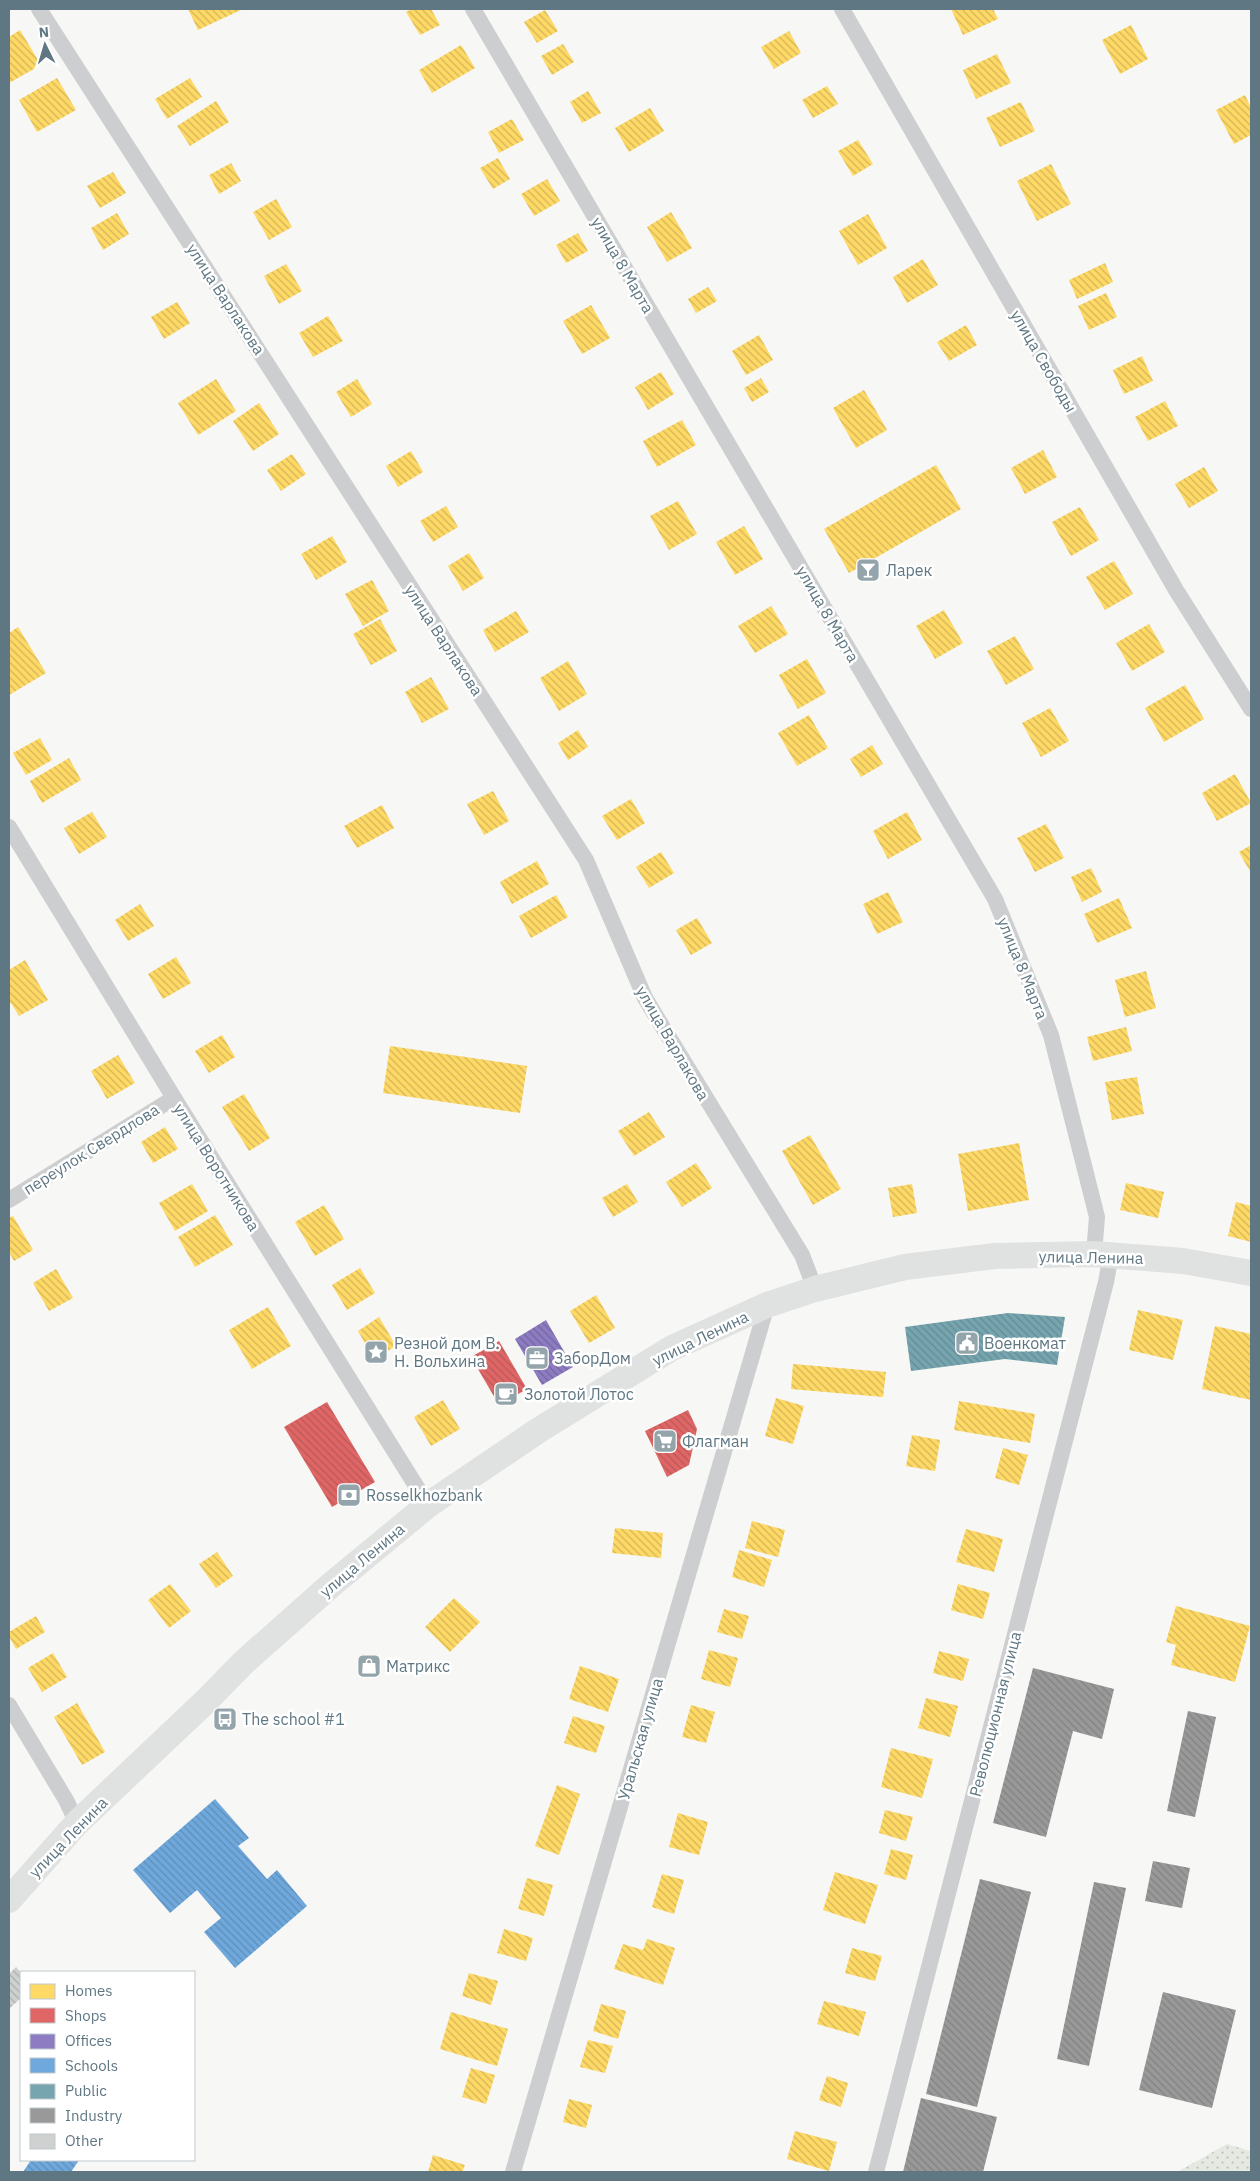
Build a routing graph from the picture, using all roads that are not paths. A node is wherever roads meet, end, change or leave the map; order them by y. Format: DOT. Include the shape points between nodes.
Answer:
graph roads {
  1 [pos="40,9"];
  2 [pos="473,9"];
  3 [pos="842,9"];
  4 [pos="1251,709"];
  5 [pos="9,828"];
  6 [pos="174,1098"];
  7 [pos="9,1200"];
  8 [pos="1102,1254"];
  9 [pos="1251,1273"];
  10 [pos="815,1289"];
  11 [pos="767,1305"];
  12 [pos="428,1505"];
  13 [pos="9,1706"];
  14 [pos="77,1824"];
  15 [pos="9,1900"];
  16 [pos="513,2172"];
  17 [pos="876,2172"];
  1 -- 10 [label="street, улица Варлакова" via="586,860 645,998 802,1255"];
  2 -- 8 [label="street, улица 8 Марта" via="995,899 1051,1036 1097,1217"];
  3 -- 4 [label="street, улица Свободы" via="1176,590"];
  5 -- 6 [label="street, улица Воротникова"];
  6 -- 7 [label="street, переулок Свердлова"];
  6 -- 12 [label="street, улица Воротникова"];
  8 -- 9 [label="main road, улица Ленина"];
  8 -- 10 [label="main road, улица Ленина" via="995,1256 905,1268"];
  8 -- 17 [label="street, Революционная улица" via="1106,1282"];
  10 -- 11 [label="main road, улица Ленина"];
  11 -- 12 [label="main road, улица Ленина" via="672,1348 539,1430"];
  11 -- 16 [label="street, Уральская улица"];
  12 -- 14 [label="main road, улица Ленина" via="243,1663"];
  13 -- 14 [label="street"];
  14 -- 15 [label="main road, улица Ленина"];
}
